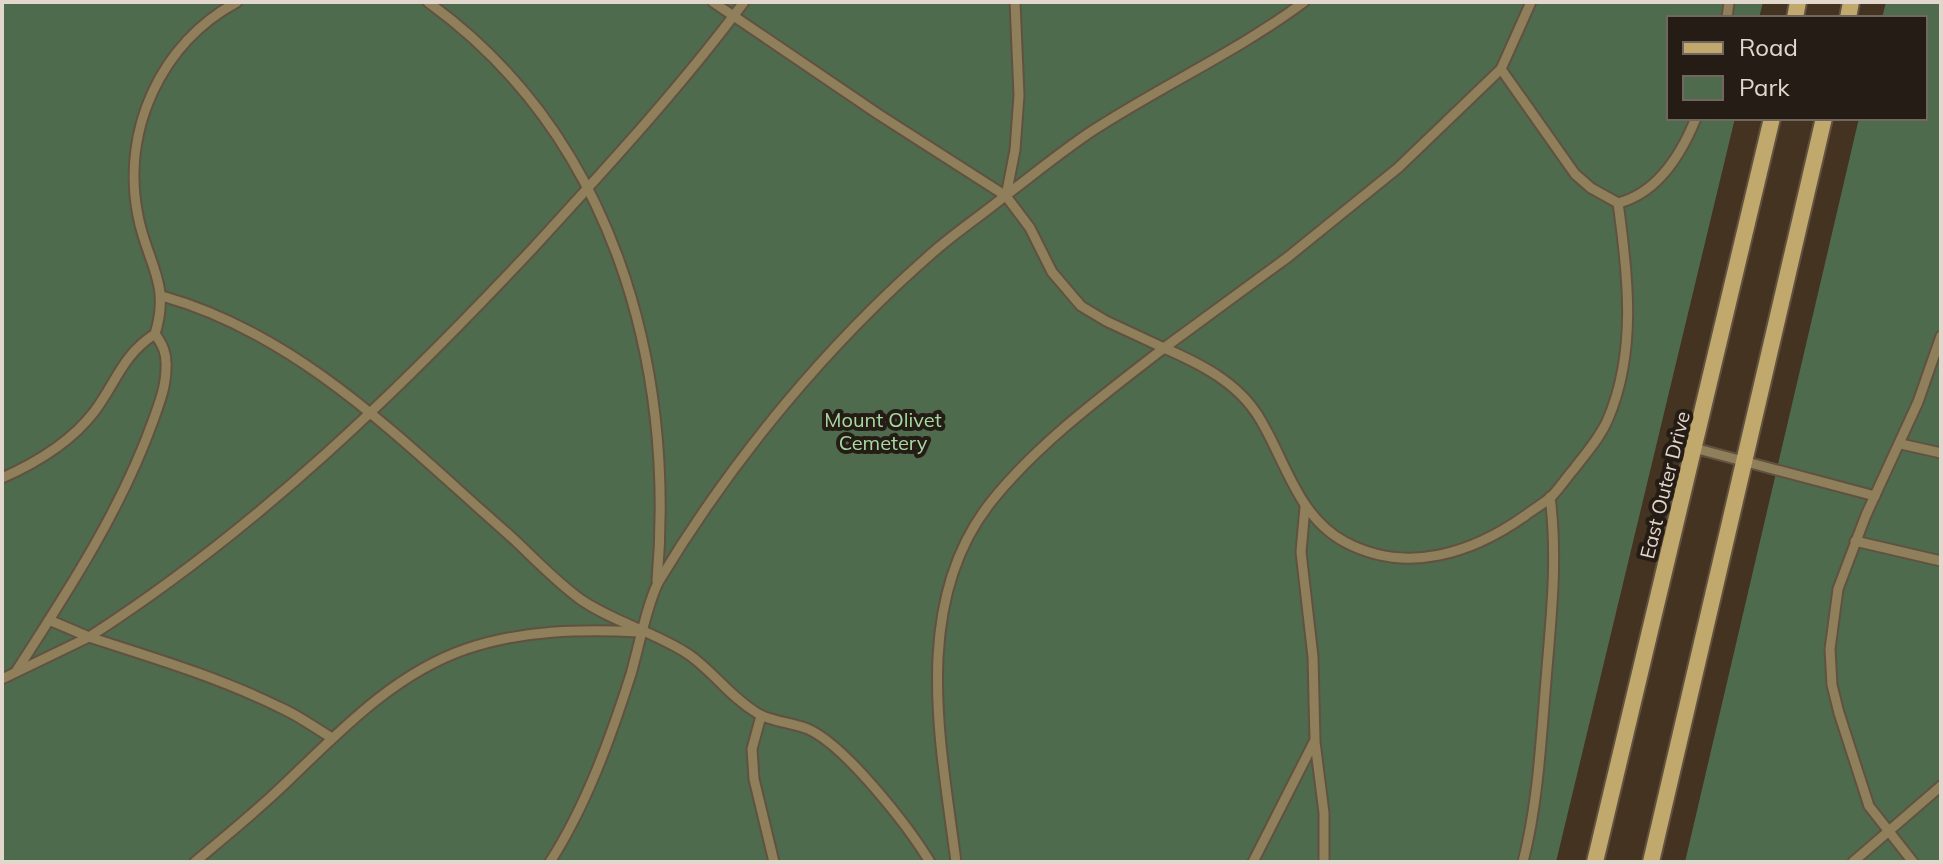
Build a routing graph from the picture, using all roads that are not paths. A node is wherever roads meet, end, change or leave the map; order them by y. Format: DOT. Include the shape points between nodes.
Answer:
graph roads {
  1 [pos="237,2"];
  2 [pos="428,2"];
  3 [pos="713,2"];
  4 [pos="744,2"];
  5 [pos="1015,2"];
  6 [pos="1304,2"];
  7 [pos="1531,2"];
  8 [pos="733,17"];
  9 [pos="1501,69"];
  10 [pos="1695,120"];
  11 [pos="1772,120"];
  12 [pos="1824,120"];
  13 [pos="589,187"];
  14 [pos="1006,196"];
  15 [pos="1618,203"];
  16 [pos="162,296"];
  17 [pos="155,334"];
  18 [pos="1941,336"];
  19 [pos="1164,348"];
  20 [pos="370,412"];
  21 [pos="1901,444"];
  22 [pos="1694,448"];
  23 [pos="1941,453"];
  24 [pos="1745,460"];
  25 [pos="2,478"];
  26 [pos="1875,496"];
  27 [pos="1550,497"];
  28 [pos="1305,507"];
  29 [pos="1855,541"];
  30 [pos="1941,561"];
  31 [pos="657,585"];
  32 [pos="49,620"];
  33 [pos="643,632"];
  34 [pos="89,637"];
  35 [pos="17,670"];
  36 [pos="2,679"];
  37 [pos="761,716"];
  38 [pos="332,738"];
  39 [pos="1315,740"];
  40 [pos="1941,786"];
  41 [pos="1892,832"];
  42 [pos="195,862"];
  43 [pos="550,862"];
  44 [pos="774,862"];
  45 [pos="930,862"];
  46 [pos="956,862"];
  47 [pos="1253,862"];
  48 [pos="1324,862"];
  49 [pos="1523,862"];
  50 [pos="1595,862"];
  51 [pos="1651,862"];
  52 [pos="1853,862"];
  53 [pos="1913,862"];
  1 -- 16 [label="lane" via="204,22 170,60 139,128 138,216"];
  2 -- 13 [label="lane" via="521,86"];
  3 -- 8 [label="lane"];
  4 -- 8 [label="lane"];
  5 -- 14 [label="lane" via="1019,95"];
  6 -- 14 [label="lane" via="1095,129"];
  7 -- 9 [label="lane"];
  8 -- 13 [label="lane"];
  8 -- 14 [label="lane"];
  9 -- 15 [label="lane" via="1575,174"];
  9 -- 19 [label="lane" via="1366,195"];
  10 -- 15 [label="lane" via="1650,189"];
  11 -- 22 [label="main road, East Outer Drive"];
  12 -- 24 [label="main road"];
  13 -- 20 [label="lane"];
  13 -- 31 [label="lane" via="624,274 647,364 661,473"];
  14 -- 19 [label="lane" via="1052,272 1081,306"];
  14 -- 31 [label="lane" via="900,282 825,359 716,496"];
  15 -- 27 [label="lane" via="1628,290 1620,378 1595,443"];
  16 -- 17 [label="lane"];
  16 -- 20 [label="lane" via="228,319 300,360"];
  17 -- 25 [label="lane" via="136,346 76,431"];
  17 -- 32 [label="lane" via="164,347 164,389 145,441 123,492"];
  18 -- 21 [label="lane"];
  19 -- 28 [label="lane" via="1212,371 1241,396 1259,417"];
  19 -- 46 [label="lane" via="1015,475 990,503 957,563 938,646 939,729"];
  20 -- 33 [label="lane" via="580,599"];
  20 -- 34 [label="lane" via="313,466 191,565"];
  21 -- 23 [label="lane"];
  21 -- 26 [label="lane"];
  22 -- 24 [label="lane"];
  22 -- 50 [label="main road, East Outer Drive"];
  24 -- 26 [label="lane"];
  24 -- 51 [label="main road"];
  26 -- 29 [label="lane"];
  27 -- 28 [label="lane" via="1477,544 1423,559 1374,553 1345,542"];
  27 -- 49 [label="lane" via="1554,581 1539,766"];
  28 -- 39 [label="lane" via="1301,552"];
  29 -- 30 [label="lane"];
  29 -- 41 [label="lane" via="1838,589 1830,649 1832,685 1869,806"];
  31 -- 33 [label="lane"];
  32 -- 34 [label="lane"];
  32 -- 35 [label="lane"];
  33 -- 37 [label="lane" via="690,655 736,700"];
  33 -- 38 [label="lane" via="558,631 465,649 410,675"];
  33 -- 43 [label="lane" via="588,788"];
  34 -- 35 [label="lane"];
  34 -- 38 [label="lane" via="236,687"];
  35 -- 36 [label="lane"];
  37 -- 44 [label="lane" via="752,749 754,779"];
  37 -- 45 [label="lane" via="808,729 843,754"];
  38 -- 42 [label="lane"];
  39 -- 47 [label="lane"];
  39 -- 48 [label="lane"];
  40 -- 41 [label="lane"];
  41 -- 52 [label="lane"];
  41 -- 53 [label="lane"];
}
